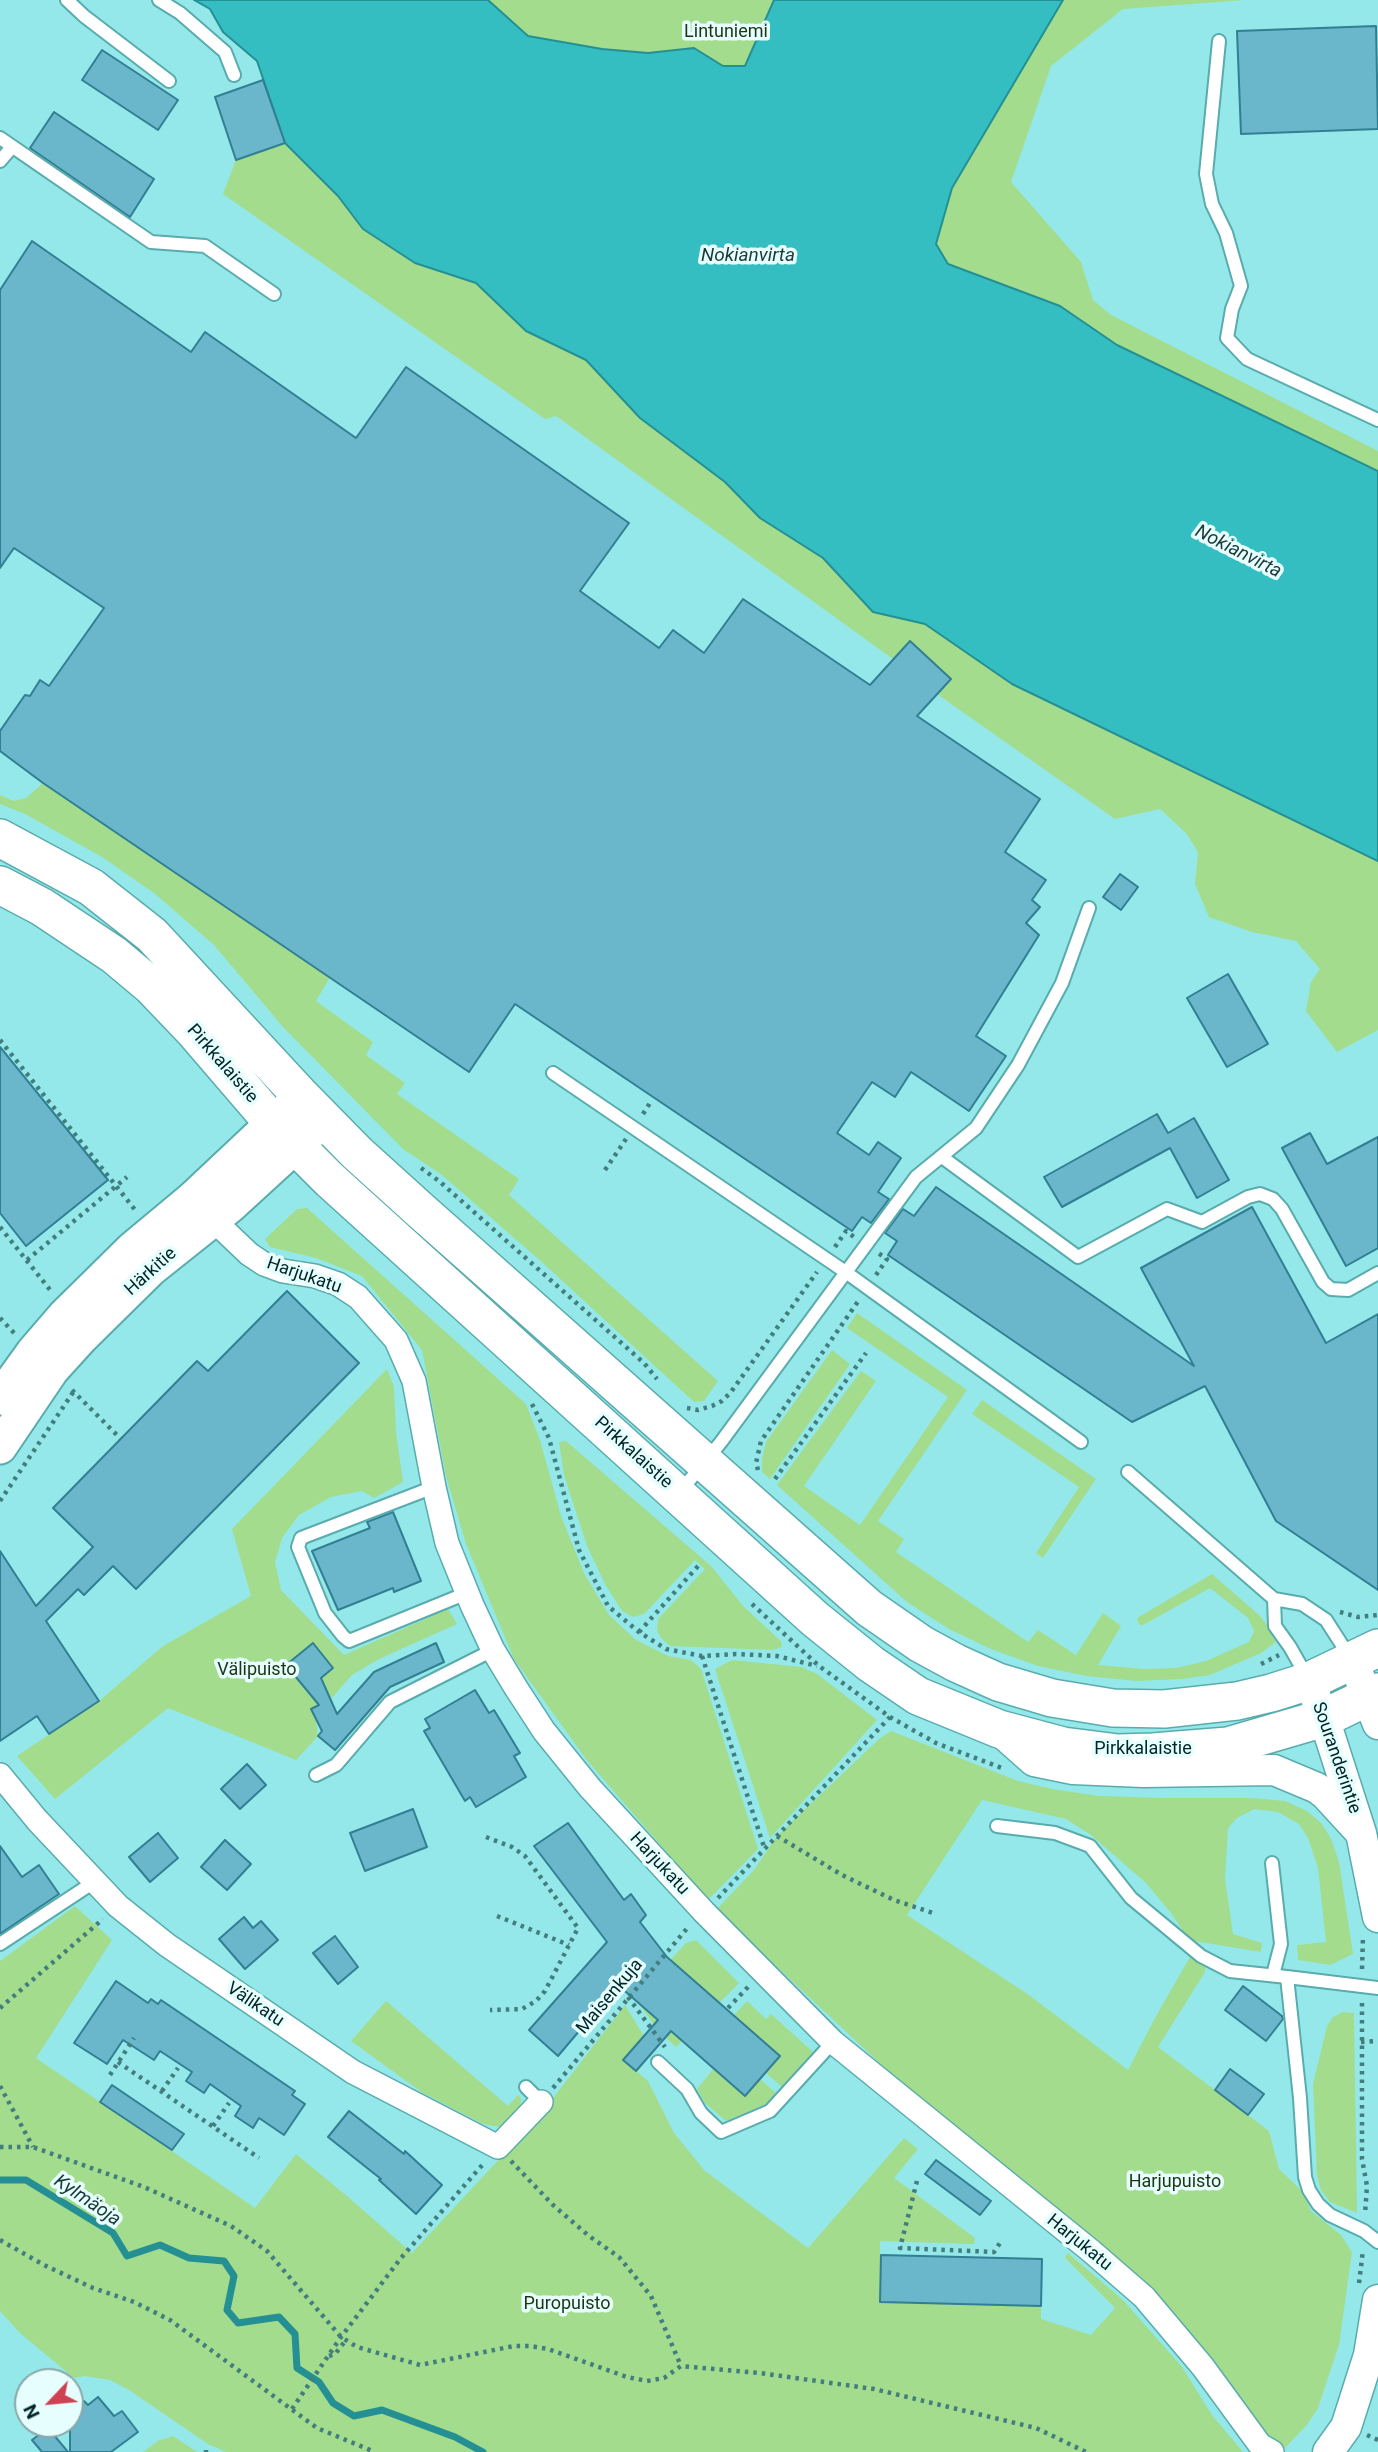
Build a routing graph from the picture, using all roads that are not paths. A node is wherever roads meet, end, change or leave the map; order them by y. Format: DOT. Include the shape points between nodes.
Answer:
graph roads {
  1 [pos="67,0"];
  2 [pos="159,0"];
  3 [pos="1219,41"];
  4 [pos="234,75"];
  5 [pos="169,81"];
  6 [pos="0,138"];
  7 [pos="12,147"];
  8 [pos="0,161"];
  9 [pos="274,294"];
  10 [pos="1378,420"];
  11 [pos="0,838"];
  12 [pos="0,885"];
  13 [pos="1089,908"];
  14 [pos="553,1073"];
  15 [pos="313,1107"];
  16 [pos="284,1135"];
  17 [pos="942,1157"];
  18 [pos="202,1209"];
  19 [pos="847,1273"];
  20 [pos="1378,1273"];
  21 [pos="0,1398"];
  22 [pos="1081,1442"];
  23 [pos="0,1447"];
  24 [pos="713,1453"];
  25 [pos="1128,1472"];
  26 [pos="434,1487"];
  27 [pos="678,1494"];
  28 [pos="467,1594"];
  29 [pos="1275,1599"];
  30 [pos="493,1650"];
  31 [pos="1365,1655"];
  32 [pos="1309,1681"];
  33 [pos="1375,1704"];
  34 [pos="1324,1718"];
  35 [pos="999,1729"];
  36 [pos="0,1775"];
  37 [pos="316,1776"];
  38 [pos="997,1826"];
  39 [pos="1361,1833"];
  40 [pos="1272,1863"];
  41 [pos="94,1882"];
  42 [pos="1369,1920"];
  43 [pos="0,1944"];
  44 [pos="1280,1976"];
  45 [pos="1378,1988"];
  46 [pos="833,2042"];
  47 [pos="658,2063"];
  48 [pos="533,2094"];
  49 [pos="1378,2242"];
  50 [pos="1368,2292"];
  51 [pos="1272,2452"];
  52 [pos="1328,2452"];
  1 -- 5 [label="lane"];
  2 -- 4 [label="lane" via="225,52"];
  3 -- 10 [label="lane" via="1206,174 1241,286 1227,338 1247,359"];
  6 -- 7 [label="lane"];
  7 -- 8 [label="lane"];
  7 -- 9 [label="lane" via="151,242 205,246"];
  11 -- 15 [label="main road, Pirkkalaistie" via="91,887 152,935"];
  12 -- 16 [label="main road, Pirkkalaistie" via="42,907 151,986"];
  13 -- 17 [label="lane" via="1062,983 1018,1065 976,1128"];
  14 -- 19 [label="lane"];
  15 -- 16 [label="main road, Härkitie"];
  15 -- 24 [label="main road, Pirkkalaistie" via="419,1210"];
  16 -- 18 [label="main road, Härkitie"];
  16 -- 27 [label="main road, Pirkkalaistie"];
  17 -- 19 [label="lane" via="916,1177"];
  17 -- 20 [label="lane" via="1078,1257 1167,1209 1202,1222 1260,1194 1282,1209 1331,1289 1348,1290"];
  18 -- 21 [label="main road, Härkitie" via="132,1249 64,1316"];
  18 -- 23 [label="main road, Härkitie" via="151,1269 52,1370"];
  18 -- 26 [label="street, Harjukatu" via="264,1264 338,1284 358,1297 396,1340 414,1381"];
  19 -- 22 [label="lane"];
  19 -- 24 [label="lane"];
  24 -- 27 [label="lane"];
  24 -- 32 [label="main road, Pirkkalaistie" via="869,1608 921,1644 998,1682 1078,1703 1164,1709 1237,1702"];
  25 -- 29 [label="lane"];
  26 -- 28 [label="street, Harjukatu" via="447,1542"];
  26 -- 28 [label="lane" via="301,1538 298,1546 325,1614 349,1641"];
  27 -- 35 [label="main road, Pirkkalaistie" via="871,1664 918,1696"];
  28 -- 30 [label="street, Harjukatu"];
  29 -- 31 [label="lane" via="1302,1604"];
  29 -- 32 [label="lane" via="1275,1626"];
  30 -- 37 [label="lane" via="390,1702 336,1765"];
  30 -- 46 [label="street, Harjukatu" via="544,1731 590,1788"];
  31 -- 32 [label="main road, Pirkkalaistie"];
  31 -- 33 [label="street"];
  32 -- 34 [label="street, Souranderintie"];
  33 -- 34 [label="main road, Pirkkalaistie"];
  34 -- 35 [label="main road, Pirkkalaistie" via="1228,1746 1153,1752 1087,1749"];
  34 -- 39 [label="street, Souranderintie"];
  35 -- 39 [label="street" via="1034,1761 1073,1769 1143,1773 1274,1770 1317,1788"];
  36 -- 41 [label="street, Välikatu"];
  38 -- 44 [label="lane" via="1055,1833 1090,1846 1131,1898 1201,1956 1230,1971"];
  39 -- 42 [label="street, Souranderintie"];
  40 -- 44 [label="lane"];
  41 -- 43 [label="lane"];
  41 -- 48 [label="street, Välikatu" via="167,1945 353,2072 498,2147"];
  44 -- 45 [label="lane"];
  44 -- 49 [label="lane" via="1309,2190 1330,2216"];
  46 -- 47 [label="lane" via="770,2111 720,2132 701,2113 687,2089"];
  46 -- 51 [label="street, Harjukatu" via="1144,2297 1260,2445"];
  50 -- 52 [label="street" via="1369,2355 1346,2427"];
}
